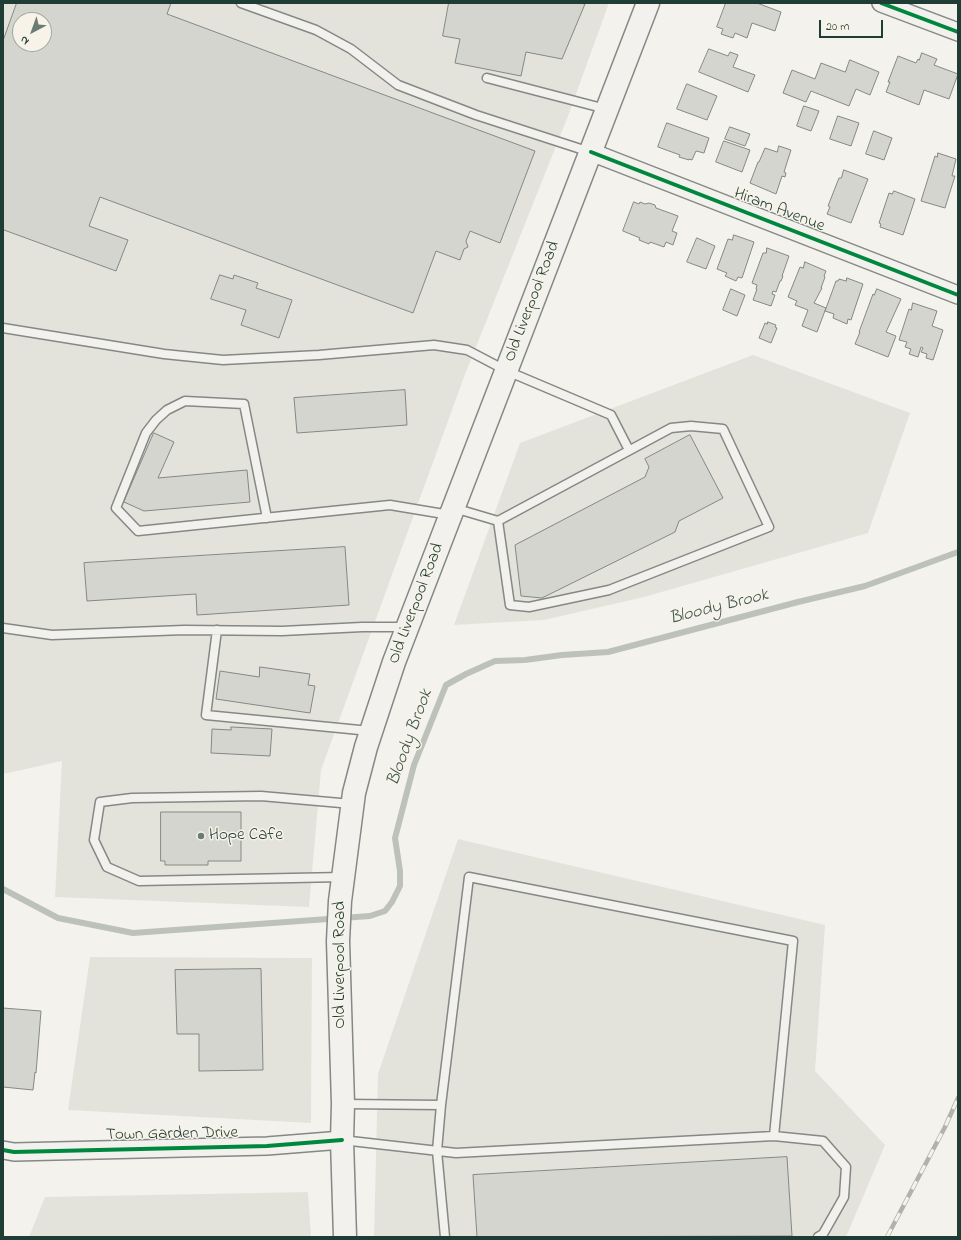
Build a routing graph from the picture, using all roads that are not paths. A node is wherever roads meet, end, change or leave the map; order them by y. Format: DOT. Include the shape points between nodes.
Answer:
graph roads {
  1 [pos="240,3"];
  2 [pos="648,3"];
  3 [pos="881,3"];
  4 [pos="958,32"];
  5 [pos="487,78"];
  6 [pos="607,109"];
  7 [pos="591,152"];
  8 [pos="958,295"];
  9 [pos="3,328"];
  10 [pos="506,372"];
  11 [pos="629,450"];
  12 [pos="452,511"];
  13 [pos="267,518"];
  14 [pos="498,521"];
  15 [pos="408,627"];
  16 [pos="3,628"];
  17 [pos="217,630"];
  18 [pos="371,731"];
  19 [pos="352,804"];
  20 [pos="343,877"];
  21 [pos="343,1104"];
  22 [pos="441,1105"];
  23 [pos="774,1136"];
  24 [pos="342,1140"];
  25 [pos="3,1150"];
  26 [pos="437,1150"];
  27 [pos="345,1237"];
  28 [pos="445,1237"];
  29 [pos="818,1237"];
  1 -- 7 [label="lane" via="316,30 351,49 398,85 476,115"];
  2 -- 6 [label="main road, Old Liverpool Road"];
  3 -- 4 [label="street"];
  5 -- 6 [label="lane"];
  6 -- 7 [label="main road, Old Liverpool Road"];
  7 -- 8 [label="street, Hiram Avenue"];
  7 -- 10 [label="main road, Old Liverpool Road"];
  9 -- 10 [label="lane" via="164,354 223,360 434,345 467,350"];
  10 -- 11 [label="lane" via="611,415"];
  10 -- 12 [label="main road, Old Liverpool Road"];
  11 -- 14 [label="lane"];
  11 -- 14 [label="lane" via="671,428 691,426 723,429 769,527 609,590 529,607 510,605"];
  12 -- 13 [label="lane" via="390,505"];
  12 -- 14 [label="lane"];
  12 -- 15 [label="main road, Old Liverpool Road"];
  13 -- 13 [label="lane" via="138,531 116,508 146,434 167,410 185,401 244,404"];
  15 -- 17 [label="lane" via="282,631"];
  15 -- 18 [label="main road, Old Liverpool Road"];
  16 -- 17 [label="lane" via="52,635"];
  17 -- 18 [label="lane" via="206,715"];
  18 -- 19 [label="main road, Old Liverpool Road"];
  19 -- 20 [label="main road, Old Liverpool Road"];
  19 -- 20 [label="lane" via="261,796 132,798 100,802 94,840 107,867 139,881"];
  20 -- 21 [label="main road, Old Liverpool Road" via="338,941"];
  21 -- 22 [label="lane"];
  21 -- 24 [label="main road, Old Liverpool Road"];
  22 -- 23 [label="lane" via="469,877 793,941"];
  22 -- 26 [label="lane"];
  23 -- 26 [label="lane" via="456,1153"];
  23 -- 29 [label="lane" via="822,1141 846,1167 844,1197 823,1234"];
  24 -- 25 [label="street, Town Garden Drive" via="267,1146 14,1152"];
  24 -- 26 [label="lane"];
  24 -- 27 [label="main road, Old Liverpool Road"];
  26 -- 28 [label="lane"];
}
